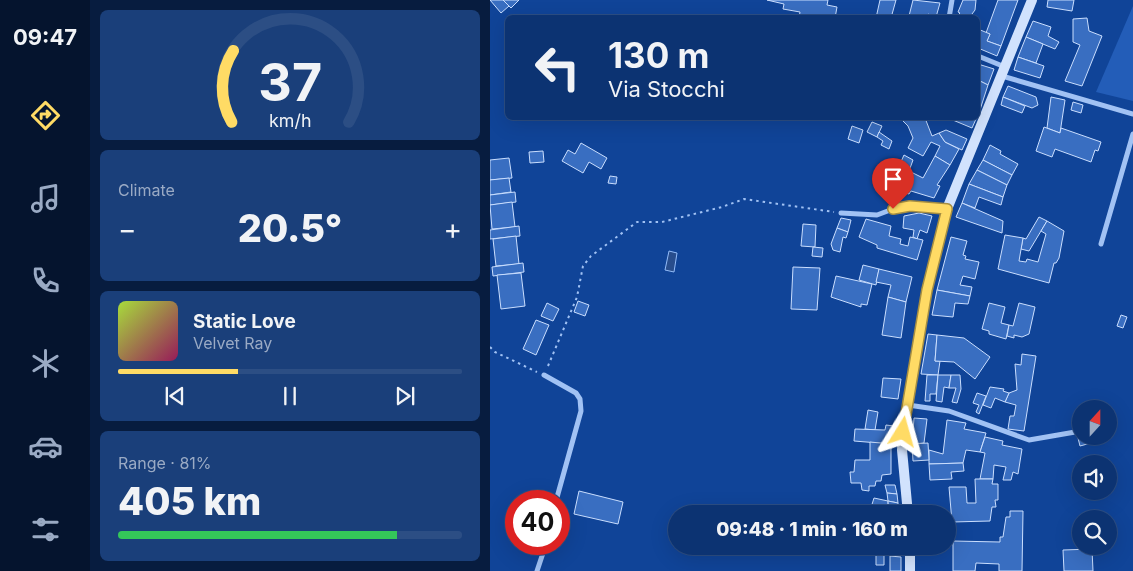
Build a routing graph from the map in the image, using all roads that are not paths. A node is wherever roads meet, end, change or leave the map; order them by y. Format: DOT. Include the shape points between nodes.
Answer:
graph roads {
  1 [pos="952,0"];
  2 [pos="1032,0"];
  3 [pos="950,15"];
  4 [pos="980,57"];
  5 [pos="1004,71"];
  6 [pos="1133,114"];
  7 [pos="1133,134"];
  8 [pos="947,209"];
  9 [pos="841,214"];
  10 [pos="1101,244"];
  11 [pos="544,375"];
  12 [pos="907,405"];
  13 [pos="1072,433"];
  14 [pos="559,490"];
  15 [pos="907,505"];
  16 [pos="542,555"];
  17 [pos="910,555"];
  18 [pos="537,571"];
  19 [pos="910,571"];
  1 -- 3 [label="street"];
  2 -- 5 [label="street"];
  4 -- 5 [label="street"];
  5 -- 6 [label="street"];
  5 -- 8 [label="street"];
  7 -- 10 [label="street"];
  8 -- 9 [label="street" via="910,206 877,215"];
  8 -- 12 [label="street" via="927,290"];
  11 -- 14 [label="street" via="576,393 580,399 580,411"];
  12 -- 13 [label="street" via="949,410 1029,440"];
  12 -- 15 [label="street" via="902,450"];
  16 -- 18 [label="street"];
  17 -- 19 [label="street"];
}
